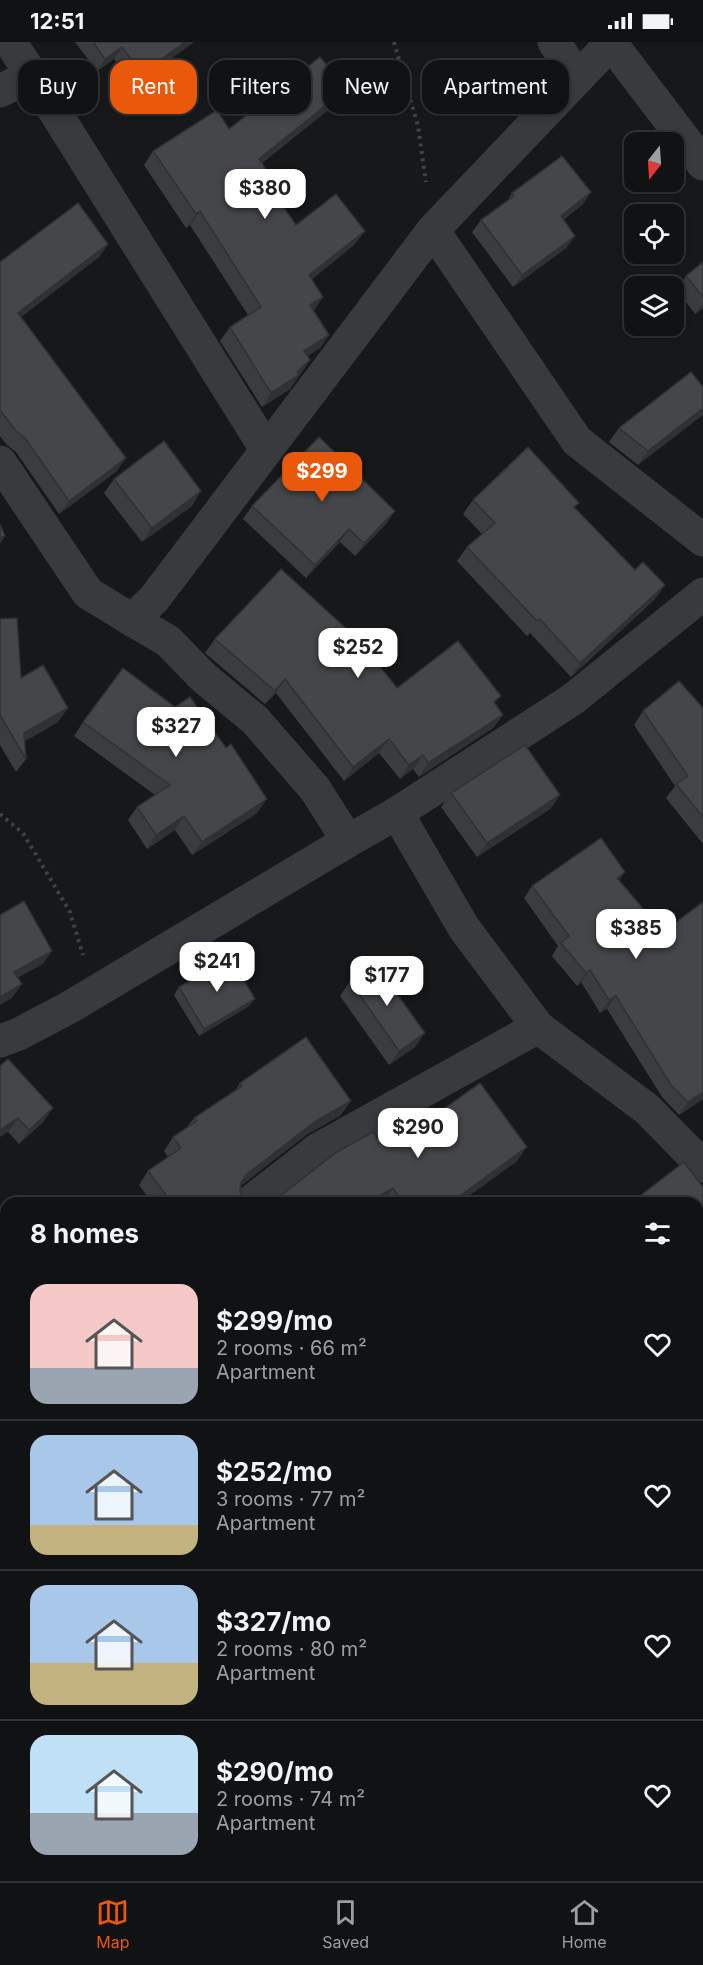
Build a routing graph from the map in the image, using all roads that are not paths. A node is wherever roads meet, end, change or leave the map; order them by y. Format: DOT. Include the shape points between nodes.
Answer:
graph roads {
  1 [pos="10,42"];
  2 [pos="554,42"];
  3 [pos="611,42"];
  4 [pos="22,60"];
  5 [pos="578,77"];
  6 [pos="18,82"];
  7 [pos="0,92"];
  8 [pos="56,114"];
  9 [pos="703,164"];
  10 [pos="433,230"];
  11 [pos="266,449"];
  12 [pos="0,462"];
  13 [pos="703,540"];
  14 [pos="703,594"];
  15 [pos="132,620"];
  16 [pos="398,813"];
  17 [pos="348,841"];
  18 [pos="538,1027"];
  19 [pos="0,1041"];
  20 [pos="703,1166"];
  21 [pos="257,1197"];
  1 -- 4 [label="street"];
  2 -- 5 [label="street"];
  3 -- 5 [label="street"];
  3 -- 9 [label="street"];
  5 -- 10 [label="street"];
  6 -- 7 [label="street"];
  8 -- 11 [label="street"];
  10 -- 11 [label="street"];
  10 -- 13 [label="street" via="577,441"];
  11 -- 15 [label="street" via="154,599"];
  12 -- 15 [label="street" via="88,593"];
  14 -- 16 [label="street" via="573,699"];
  15 -- 17 [label="street" via="168,640 203,677 255,720 315,789"];
  16 -- 17 [label="street"];
  16 -- 18 [label="street" via="464,928"];
  17 -- 19 [label="street" via="93,992"];
  18 -- 20 [label="street" via="647,1109"];
  18 -- 21 [label="street" via="317,1150"];
}
